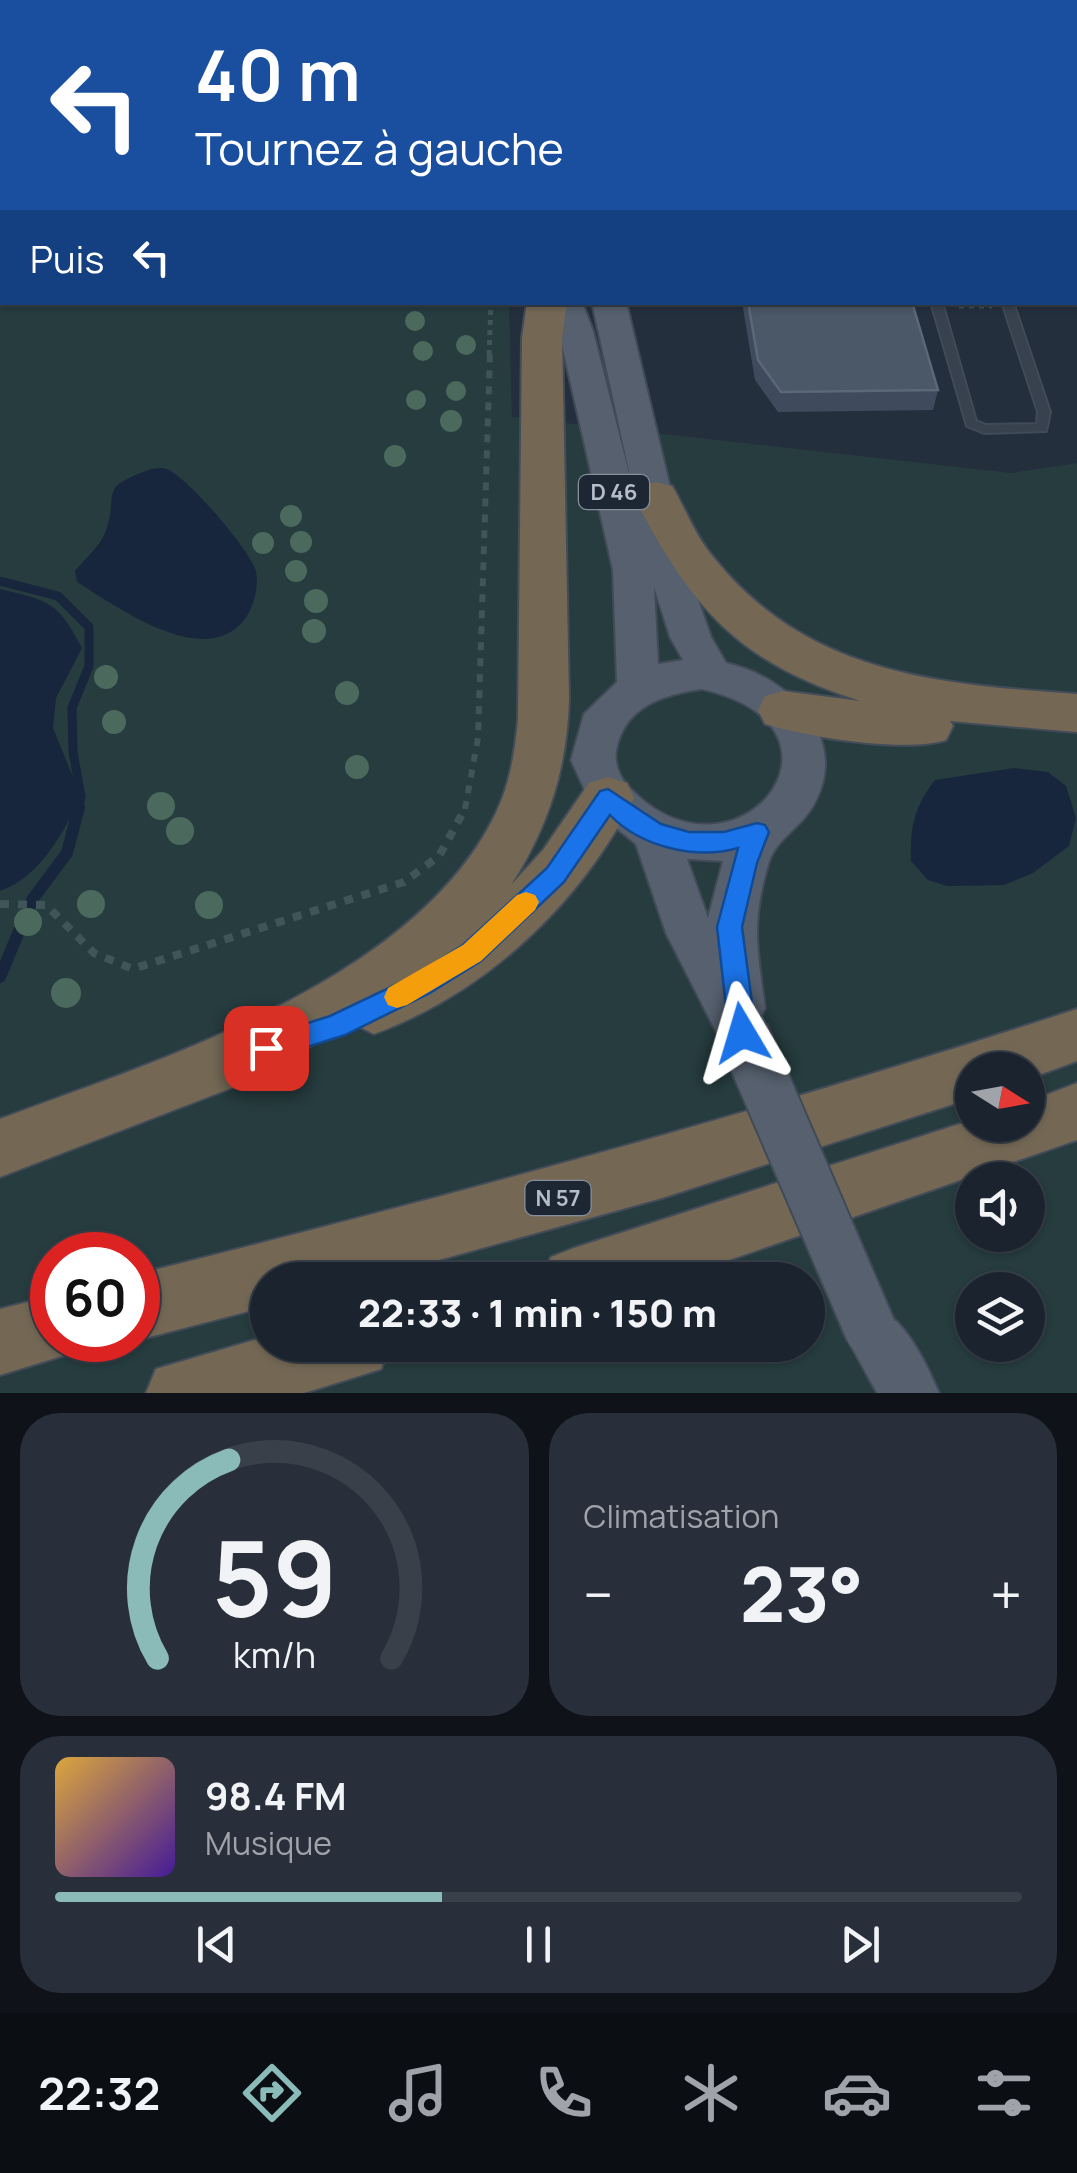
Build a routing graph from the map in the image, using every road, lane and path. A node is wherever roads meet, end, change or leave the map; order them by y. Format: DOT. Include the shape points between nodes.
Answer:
graph roads {
  1 [pos="491,305"];
  2 [pos="547,305"];
  3 [pos="566,305"];
  4 [pos="611,305"];
  5 [pos="937,305"];
  6 [pos="1007,305"];
  7 [pos="656,497"];
  8 [pos="712,675"];
  9 [pos="638,686"];
  10 [pos="783,710"];
  11 [pos="1077,716"];
  12 [pos="608,798"];
  13 [pos="757,832"];
  14 [pos="655,833"];
  15 [pos="0,904"];
  16 [pos="742,1033"];
  17 [pos="1077,1035"];
  18 [pos="1027,1052"];
  19 [pos="232,1058"];
  20 [pos="955,1077"];
  21 [pos="1077,1111"];
  22 [pos="0,1148"];
  23 [pos="625,1262"];
  24 [pos="160,1301"];
  25 [pos="870,1331"];
  26 [pos="30,1334"];
  27 [pos="0,1342"];
  28 [pos="294,1362"];
  29 [pos="180,1393"];
  30 [pos="886,1393"];
  31 [pos="910,1393"];
  1 -- 15 [label="path" via="478,738 465,810 439,856 404,882 133,969 92,953 50,905"];
  2 -- 19 [label="highway" via="543,706 534,779 480,885 450,916 400,960 328,1008"];
  3 -- 9 [label="main road, D 46" via="633,570"];
  4 -- 7 [label="main road, D 46"];
  5 -- 6 [label="lane" via="971,423 984,429 1042,428 1044,412"];
  7 -- 8 [label="main road, D 46" via="674,588"];
  7 -- 11 [label="highway" via="693,565 727,604 797,658 901,696"];
  8 -- 9 [label="main road"];
  8 -- 10 [label="main road" via="738,682"];
  9 -- 12 [label="main road" via="615,702 592,748"];
  10 -- 11 [label="highway" via="905,726 1027,727"];
  10 -- 13 [label="main road" via="806,753 805,776 788,808"];
  12 -- 14 [label="main road"];
  12 -- 19 [label="highway" via="556,875 472,953 336,1026"];
  13 -- 14 [label="main road" via="724,842"];
  13 -- 16 [label="main road" via="730,927"];
  14 -- 16 [label="main road" via="690,932"];
  16 -- 25 [label="main road, bridge"];
  17 -- 18 [label="highway, N 57"];
  19 -- 22 [label="highway"];
  20 -- 24 [label="highway, N 57" via="508,1212"];
  21 -- 23 [label="highway"];
  25 -- 30 [label="main road"];
  25 -- 31 [label="main road"];
  26 -- 27 [label="highway"];
  28 -- 29 [label="highway"];
}
